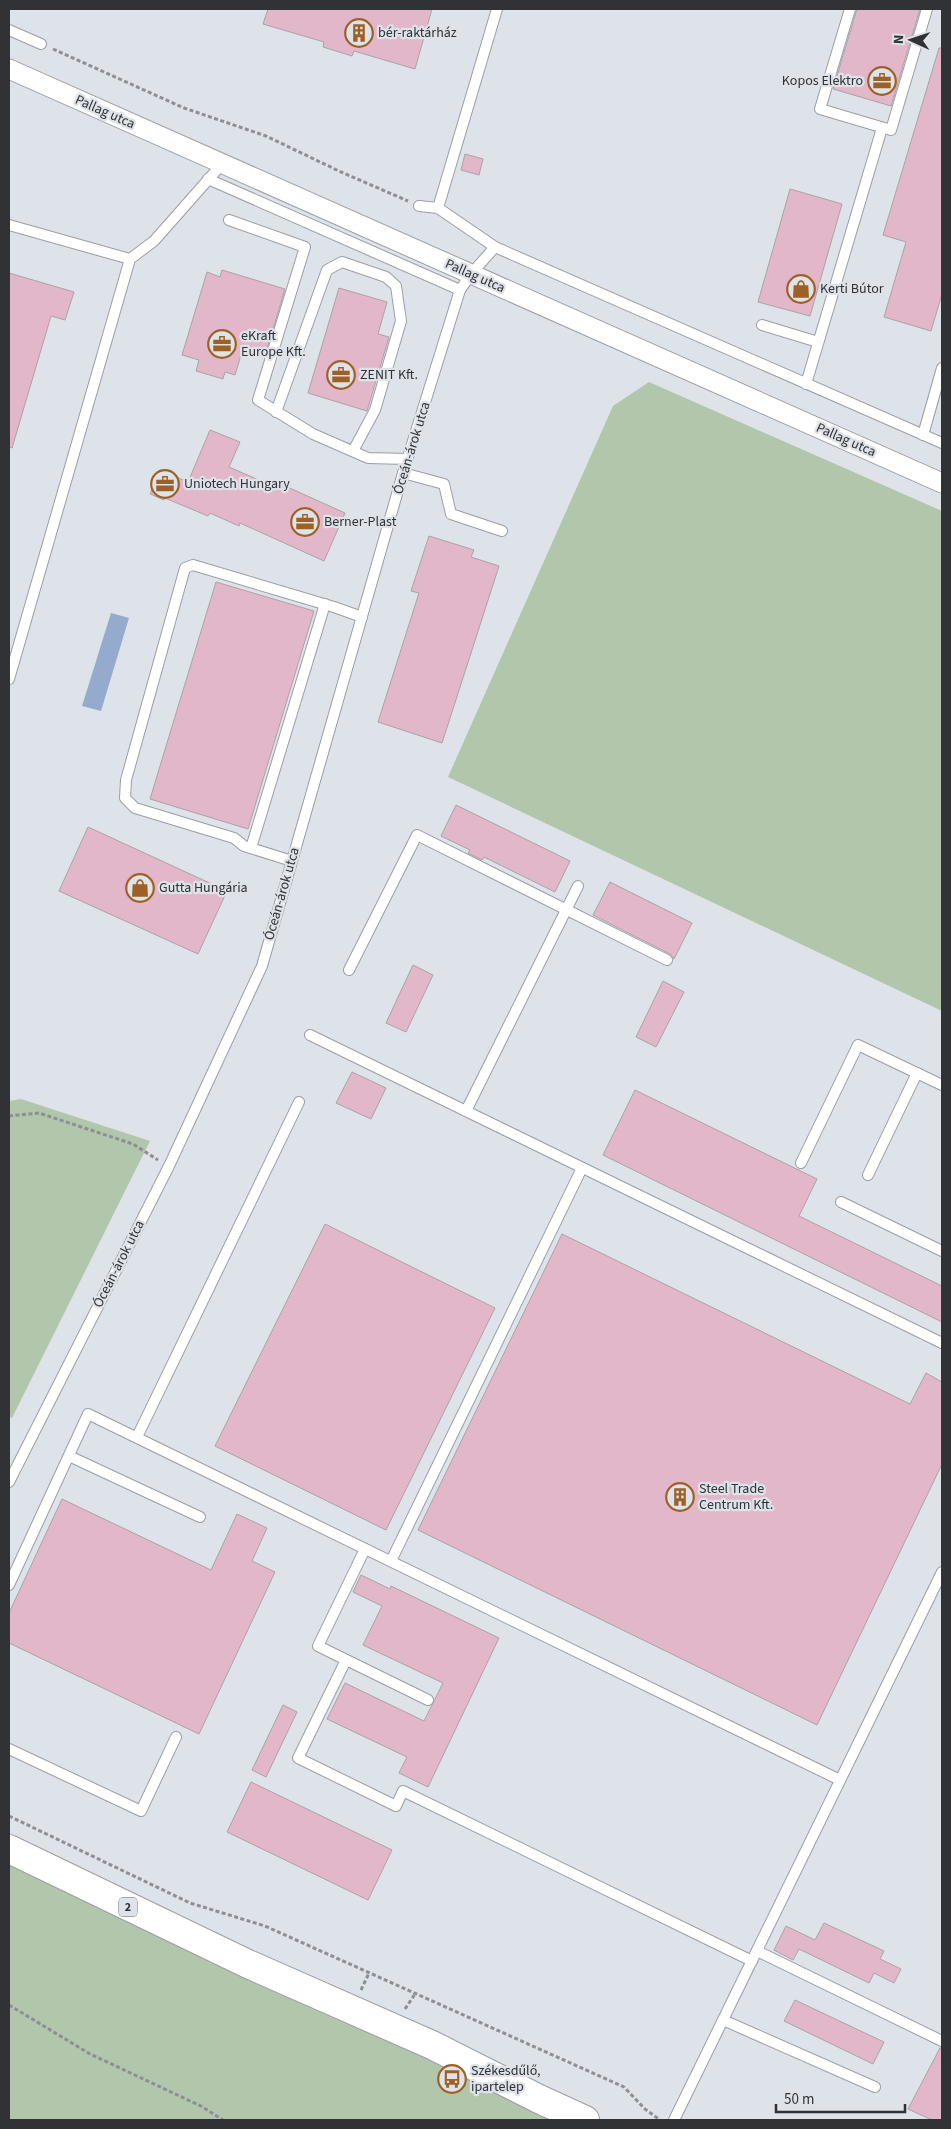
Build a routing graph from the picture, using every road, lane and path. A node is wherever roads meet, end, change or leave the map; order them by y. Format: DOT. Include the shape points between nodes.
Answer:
graph roads {
  1 [pos="497,9"];
  2 [pos="850,9"];
  3 [pos="927,9"];
  4 [pos="9,30"];
  5 [pos="41,44"];
  6 [pos="9,69"];
  7 [pos="882,128"];
  8 [pos="222,164"];
  9 [pos="208,179"];
  10 [pos="419,206"];
  11 [pos="438,208"];
  12 [pos="229,220"];
  13 [pos="9,225"];
  14 [pos="494,247"];
  15 [pos="130,259"];
  16 [pos="470,274"];
  17 [pos="460,290"];
  18 [pos="762,325"];
  19 [pos="818,342"];
  20 [pos="942,368"];
  21 [pos="806,384"];
  22 [pos="276,412"];
  23 [pos="923,435"];
  24 [pos="942,443"];
  25 [pos="353,451"];
  26 [pos="408,459"];
  27 [pos="403,473"];
  28 [pos="942,483"];
  29 [pos="502,531"];
  30 [pos="325,604"];
  31 [pos="362,617"];
  32 [pos="9,679"];
  33 [pos="250,848"];
  34 [pos="292,861"];
  35 [pos="578,886"];
  36 [pos="566,910"];
  37 [pos="667,960"];
  38 [pos="349,970"];
  39 [pos="310,1035"];
  40 [pos="917,1073"];
  41 [pos="942,1085"];
  42 [pos="299,1102"];
  43 [pos="466,1112"];
  44 [pos="9,1116"];
  45 [pos="801,1163"];
  46 [pos="169,1166"];
  47 [pos="582,1168"];
  48 [pos="868,1175"];
  49 [pos="841,1202"];
  50 [pos="942,1250"];
  51 [pos="942,1343"];
  52 [pos="137,1437"];
  53 [pos="69,1456"];
  54 [pos="9,1482"];
  55 [pos="200,1517"];
  56 [pos="365,1549"];
  57 [pos="391,1561"];
  58 [pos="942,1572"];
  59 [pos="9,1585"];
  60 [pos="346,1660"];
  61 [pos="428,1700"];
  62 [pos="176,1737"];
  63 [pos="9,1749"];
  64 [pos="840,1780"];
  65 [pos="9,1816"];
  66 [pos="9,1849"];
  67 [pos="757,1951"];
  68 [pos="752,1962"];
  69 [pos="369,1973"];
  70 [pos="361,1990"];
  71 [pos="415,1994"];
  72 [pos="9,2006"];
  73 [pos="405,2009"];
  74 [pos="723,2020"];
  75 [pos="942,2041"];
  76 [pos="876,2088"];
  77 [pos="222,2120"];
  78 [pos="585,2120"];
  79 [pos="660,2120"];
  80 [pos="674,2120"];
  1 -- 11 [label="lane"];
  2 -- 7 [label="lane" via="820,109"];
  3 -- 7 [label="lane" via="890,130"];
  4 -- 5 [label="lane"];
  5 -- 10 [label="path" via="184,108 266,136"];
  6 -- 8 [label="street, Pallag utca"];
  7 -- 19 [label="lane"];
  8 -- 9 [label="lane"];
  8 -- 16 [label="street, Pallag utca"];
  9 -- 15 [label="lane" via="154,241"];
  9 -- 17 [label="lane"];
  10 -- 11 [label="lane"];
  11 -- 14 [label="lane"];
  12 -- 22 [label="lane" via="305,247 258,400"];
  13 -- 15 [label="lane"];
  14 -- 16 [label="lane, Óceán-árok utca"];
  14 -- 21 [label="lane"];
  15 -- 32 [label="lane"];
  16 -- 17 [label="lane, Óceán-árok utca"];
  16 -- 28 [label="street, Pallag utca"];
  17 -- 26 [label="lane, Óceán-árok utca"];
  18 -- 19 [label="lane"];
  19 -- 21 [label="lane"];
  20 -- 23 [label="lane"];
  21 -- 23 [label="lane"];
  22 -- 25 [label="lane" via="313,434"];
  22 -- 25 [label="lane" via="327,270 342,262 386,277 396,286 401,320 375,410"];
  23 -- 24 [label="lane"];
  25 -- 26 [label="lane" via="368,458"];
  26 -- 27 [label="lane, Óceán-árok utca"];
  27 -- 29 [label="lane" via="444,484 451,514"];
  27 -- 31 [label="lane, Óceán-árok utca"];
  30 -- 31 [label="lane"];
  30 -- 33 [label="lane"];
  30 -- 33 [label="lane" via="193,564 185,568 126,780 125,798 135,808 234,838"];
  31 -- 34 [label="lane, Óceán-árok utca"];
  33 -- 34 [label="lane"];
  34 -- 46 [label="lane, Óceán-árok utca" via="262,966"];
  35 -- 36 [label="lane"];
  36 -- 37 [label="lane"];
  36 -- 38 [label="lane" via="416,835"];
  36 -- 43 [label="lane"];
  39 -- 43 [label="lane"];
  40 -- 41 [label="lane"];
  40 -- 45 [label="lane" via="858,1045"];
  40 -- 48 [label="lane"];
  42 -- 52 [label="lane"];
  43 -- 47 [label="lane"];
  44 -- 46 [label="path" via="39,1113 134,1144"];
  46 -- 54 [label="lane, Óceán-árok utca"];
  47 -- 51 [label="lane"];
  47 -- 57 [label="lane"];
  49 -- 50 [label="lane"];
  52 -- 53 [label="lane" via="88,1414"];
  52 -- 56 [label="lane"];
  53 -- 55 [label="lane"];
  53 -- 59 [label="lane"];
  56 -- 57 [label="lane"];
  56 -- 60 [label="lane" via="318,1646"];
  57 -- 64 [label="lane"];
  58 -- 64 [label="lane"];
  60 -- 61 [label="lane"];
  60 -- 68 [label="lane" via="298,1758 396,1806 403,1791"];
  62 -- 63 [label="lane" via="141,1811"];
  64 -- 67 [label="lane"];
  65 -- 69 [label="path" via="190,1903 265,1926"];
  66 -- 78 [label="main road, 2" via="248,1964 432,2044 539,2100"];
  67 -- 68 [label="lane"];
  67 -- 75 [label="lane"];
  68 -- 74 [label="lane"];
  69 -- 70 [label="path"];
  69 -- 71 [label="path"];
  71 -- 73 [label="path"];
  71 -- 79 [label="path" via="624,2087"];
  72 -- 77 [label="path" via="90,2054 201,2106"];
  74 -- 76 [label="lane"];
  74 -- 80 [label="lane"];
}
